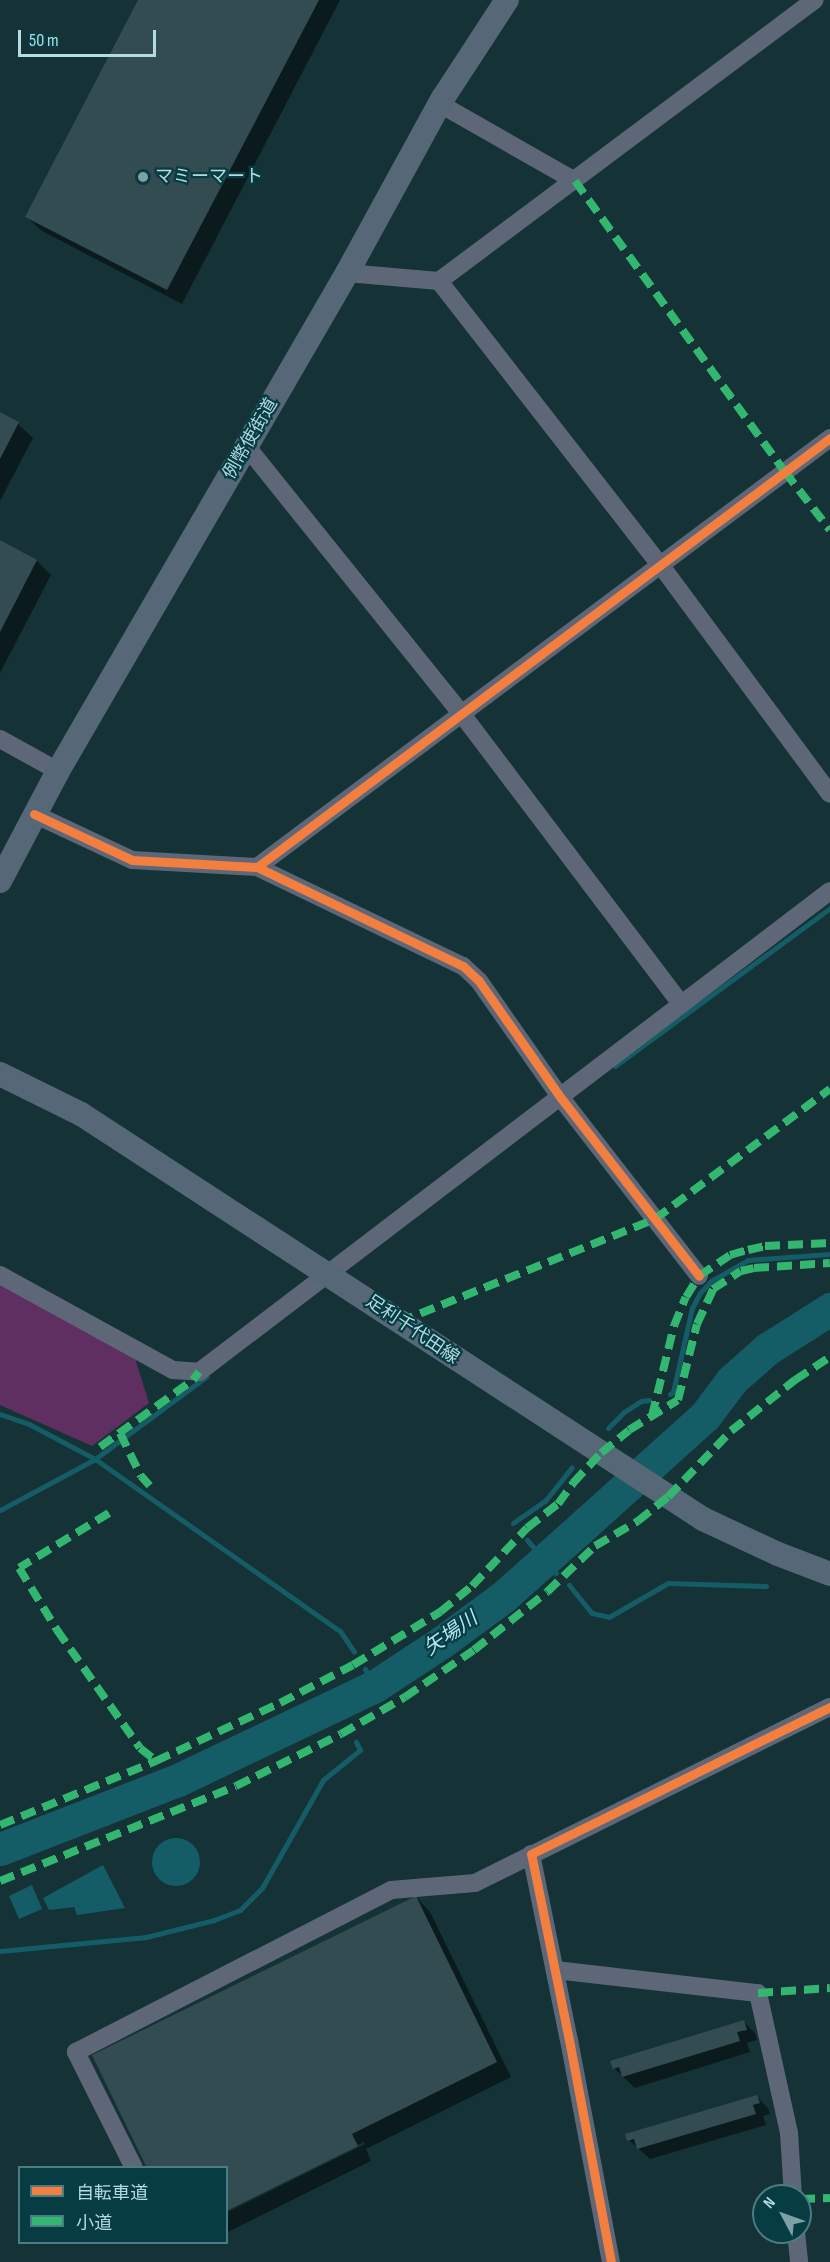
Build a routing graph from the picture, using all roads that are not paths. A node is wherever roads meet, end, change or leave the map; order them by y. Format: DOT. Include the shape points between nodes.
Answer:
graph roads {
  1 [pos="507,0"];
  2 [pos="814,0"];
  3 [pos="440,104"];
  4 [pos="575,181"];
  5 [pos="347,273"];
  6 [pos="439,281"];
  7 [pos="830,438"];
  8 [pos="247,447"];
  9 [pos="662,567"];
  10 [pos="461,713"];
  11 [pos="0,739"];
  12 [pos="58,771"];
  13 [pos="830,794"];
  14 [pos="34,814"];
  15 [pos="257,867"];
  16 [pos="0,881"];
  17 [pos="830,891"];
  18 [pos="681,1004"];
  19 [pos="0,1074"];
  20 [pos="561,1098"];
  21 [pos="329,1273"];
  22 [pos="0,1275"];
  23 [pos="699,1276"];
  24 [pos="830,1574"];
  25 [pos="830,1707"];
  26 [pos="531,1854"];
  27 [pos="555,1970"];
  28 [pos="133,2166"];
  29 [pos="793,2184"];
  30 [pos="797,2244"];
  31 [pos="611,2262"];
  32 [pos="799,2262"];
  1 -- 3 [label="main road, 例幣使街道"];
  2 -- 4 [label="street"];
  3 -- 4 [label="street"];
  3 -- 5 [label="main road, 例幣使街道"];
  4 -- 6 [label="street"];
  5 -- 6 [label="street"];
  5 -- 8 [label="main road, 例幣使街道"];
  6 -- 9 [label="street"];
  7 -- 9 [label="street"];
  8 -- 10 [label="street"];
  8 -- 12 [label="main road, 例幣使街道"];
  9 -- 10 [label="street"];
  9 -- 13 [label="street"];
  10 -- 15 [label="street"];
  10 -- 18 [label="street"];
  11 -- 12 [label="street"];
  12 -- 14 [label="main road, 例幣使街道"];
  14 -- 15 [label="street" via="132,860"];
  14 -- 16 [label="main road, 例幣使街道"];
  15 -- 20 [label="street" via="463,966 489,994"];
  17 -- 18 [label="street"];
  18 -- 20 [label="street"];
  19 -- 21 [label="main road, 足利千代田線" via="81,1114"];
  20 -- 21 [label="street"];
  20 -- 23 [label="street"];
  21 -- 22 [label="street" via="199,1372 173,1370"];
  21 -- 24 [label="main road, 足利千代田線" via="703,1519"];
  25 -- 26 [label="street"];
  26 -- 27 [label="street"];
  26 -- 28 [label="street" via="475,1883 391,1890 76,2052"];
  27 -- 29 [label="street" via="758,1993 789,2133"];
  27 -- 31 [label="street"];
  30 -- 32 [label="street"];
}
